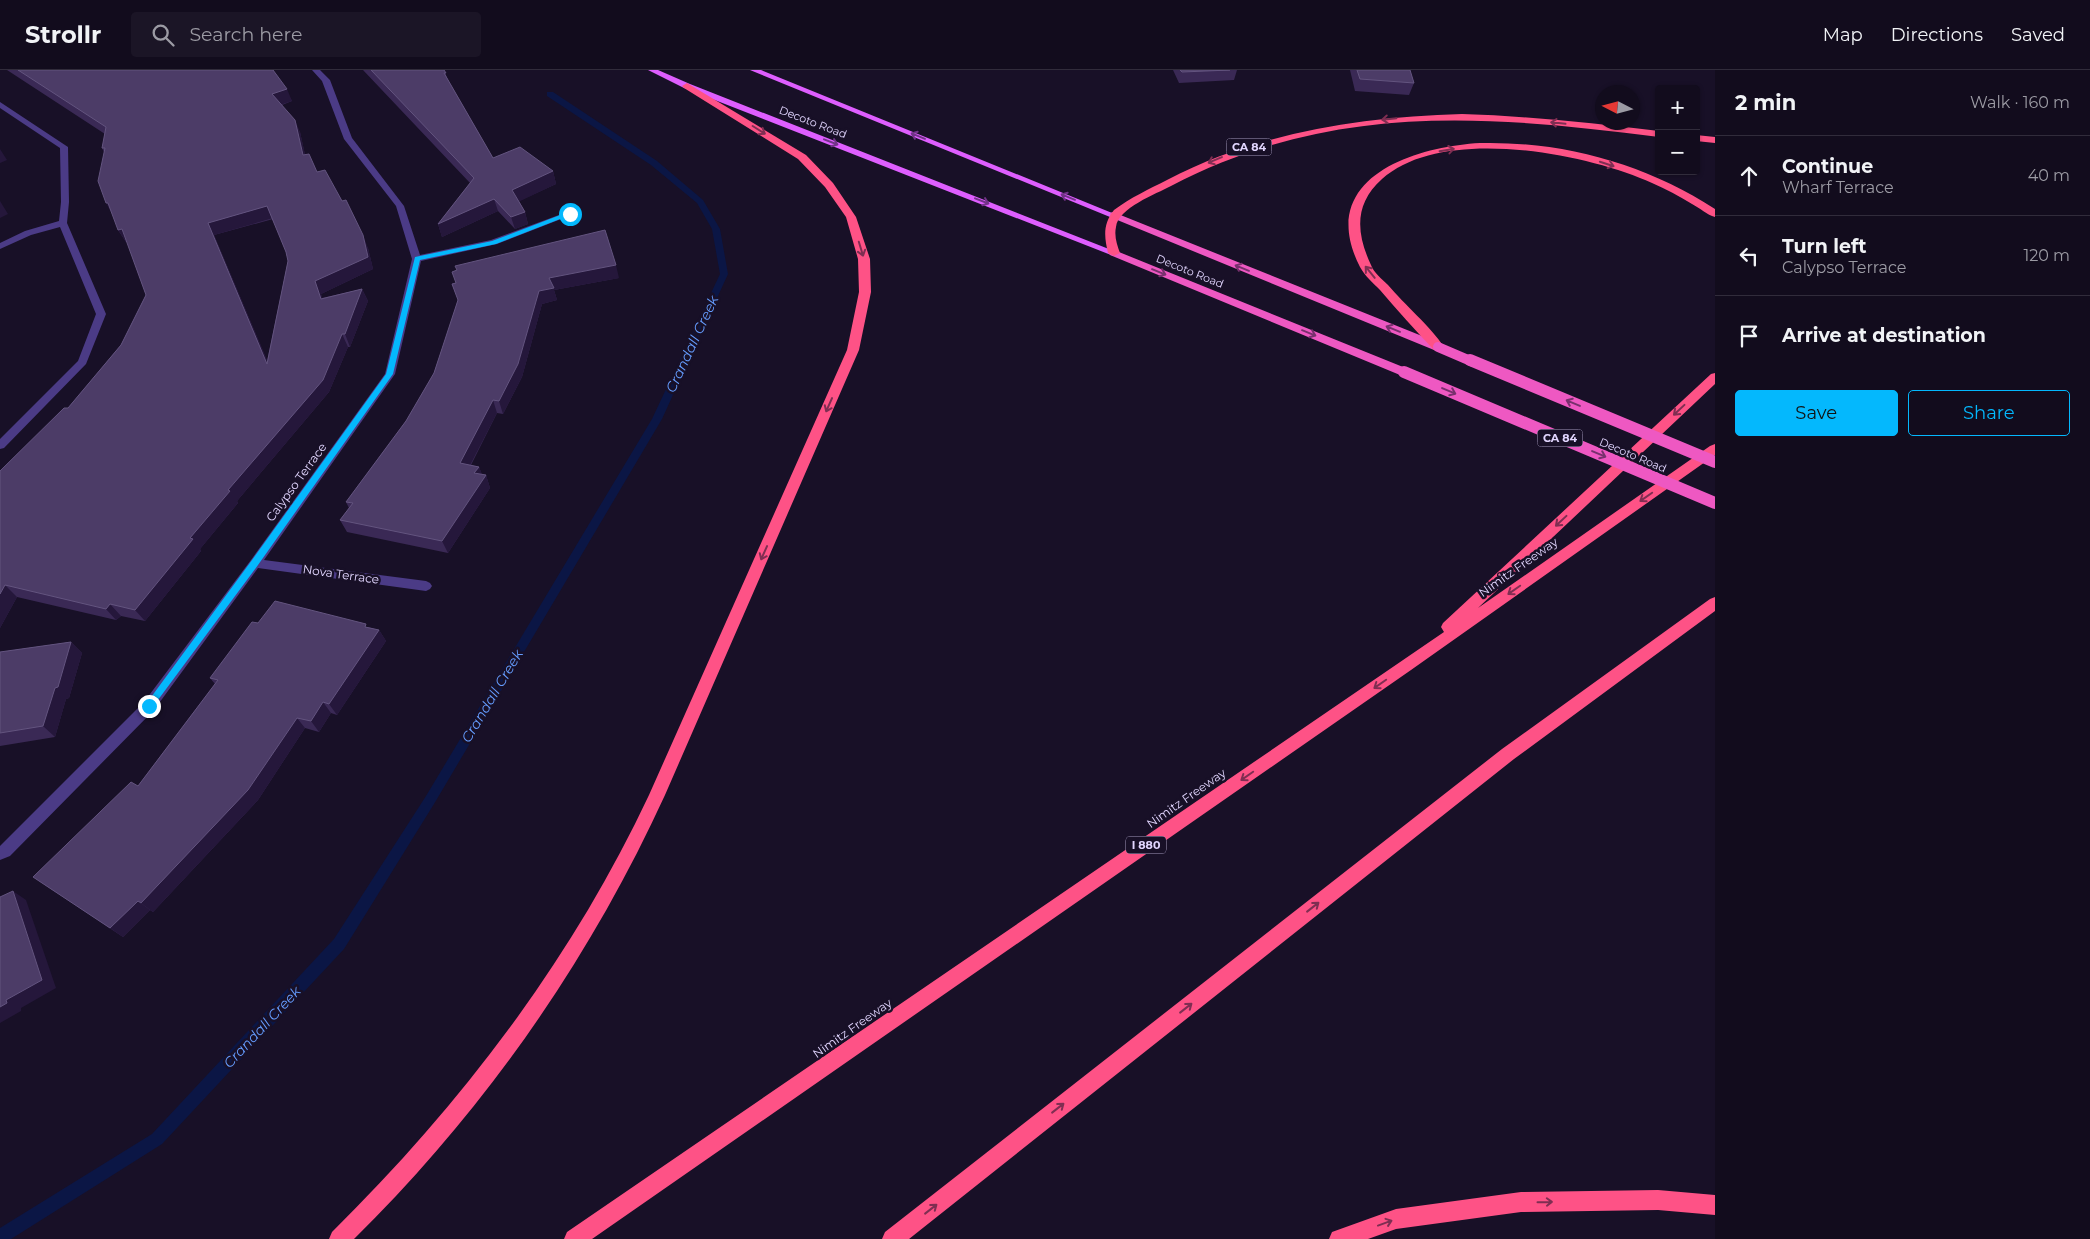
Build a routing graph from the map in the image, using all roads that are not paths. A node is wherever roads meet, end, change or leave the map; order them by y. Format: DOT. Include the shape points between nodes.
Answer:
graph roads {
  1 [pos="316,70"];
  2 [pos="652,70"];
  3 [pos="754,70"];
  4 [pos="688,86"];
  5 [pos="0,104"];
  6 [pos="1655,134"];
  7 [pos="1700,138"];
  8 [pos="1715,140"];
  9 [pos="570,214"];
  10 [pos="1715,214"];
  11 [pos="1114,215"];
  12 [pos="63,223"];
  13 [pos="0,246"];
  14 [pos="1114,253"];
  15 [pos="417,259"];
  16 [pos="1438,347"];
  17 [pos="1404,372"];
  18 [pos="1715,377"];
  19 [pos="0,431"];
  20 [pos="12,434"];
  21 [pos="0,445"];
  22 [pos="1715,449"];
  23 [pos="1715,462"];
  24 [pos="1715,503"];
  25 [pos="255,562"];
  26 [pos="426,586"];
  27 [pos="1715,603"];
  28 [pos="1406,666"];
  29 [pos="0,854"];
  30 [pos="1715,1205"];
  31 [pos="339,1239"];
  32 [pos="574,1239"];
  33 [pos="892,1239"];
  34 [pos="1339,1239"];
  1 -- 15 [label="street" via="326,80 348,138 400,206"];
  2 -- 4 [label="main road, Decoto Road"];
  11 -- 3 [label="main road, Decoto Road, one-way"];
  4 -- 14 [label="main road, Decoto Road, one-way"];
  4 -- 31 [label="highway, one-way" via="802,157 829,185 851,217 864,259 865,292 853,350 651,809 600,907 536,1009 461,1110"];
  5 -- 12 [label="street" via="64,146"];
  6 -- 11 [label="highway, CA 84, one-way" via="1510,118 1404,118 1351,123 1291,135 1212,161 1172,180"];
  7 -- 8 [label="highway"];
  9 -- 15 [label="street" via="494,242"];
  16 -- 10 [label="highway, one-way" via="1365,267 1353,233 1357,202 1374,178 1405,160 1445,150 1494,146 1544,149 1598,161 1649,178 1697,200"];
  11 -- 14 [label="highway" via="1109,226"];
  16 -- 11 [label="highway, Decoto Road, one-way"];
  12 -- 13 [label="street" via="28,233"];
  12 -- 20 [label="street" via="101,314 82,362"];
  14 -- 17 [label="highway, Decoto Road / CA 84, one-way"];
  15 -- 25 [label="street, Calypso Terrace" via="390,374"];
  23 -- 16 [label="highway, Decoto Road, one-way, bridge"];
  17 -- 24 [label="highway, Decoto Road / CA 84, one-way, bridge"];
  18 -- 28 [label="highway, one-way"];
  19 -- 20 [label="street"];
  20 -- 21 [label="street"];
  22 -- 28 [label="highway, Nimitz Freeway / I 880, one-way"];
  25 -- 26 [label="street, Nova Terrace"];
  25 -- 29 [label="street, Calypso Terrace" via="149,706"];
  33 -- 27 [label="highway, one-way" via="1508,754"];
  28 -- 32 [label="highway, Nimitz Freeway / I 880, one-way"];
  34 -- 30 [label="highway, one-way" via="1396,1219 1520,1202 1658,1200"];
}
